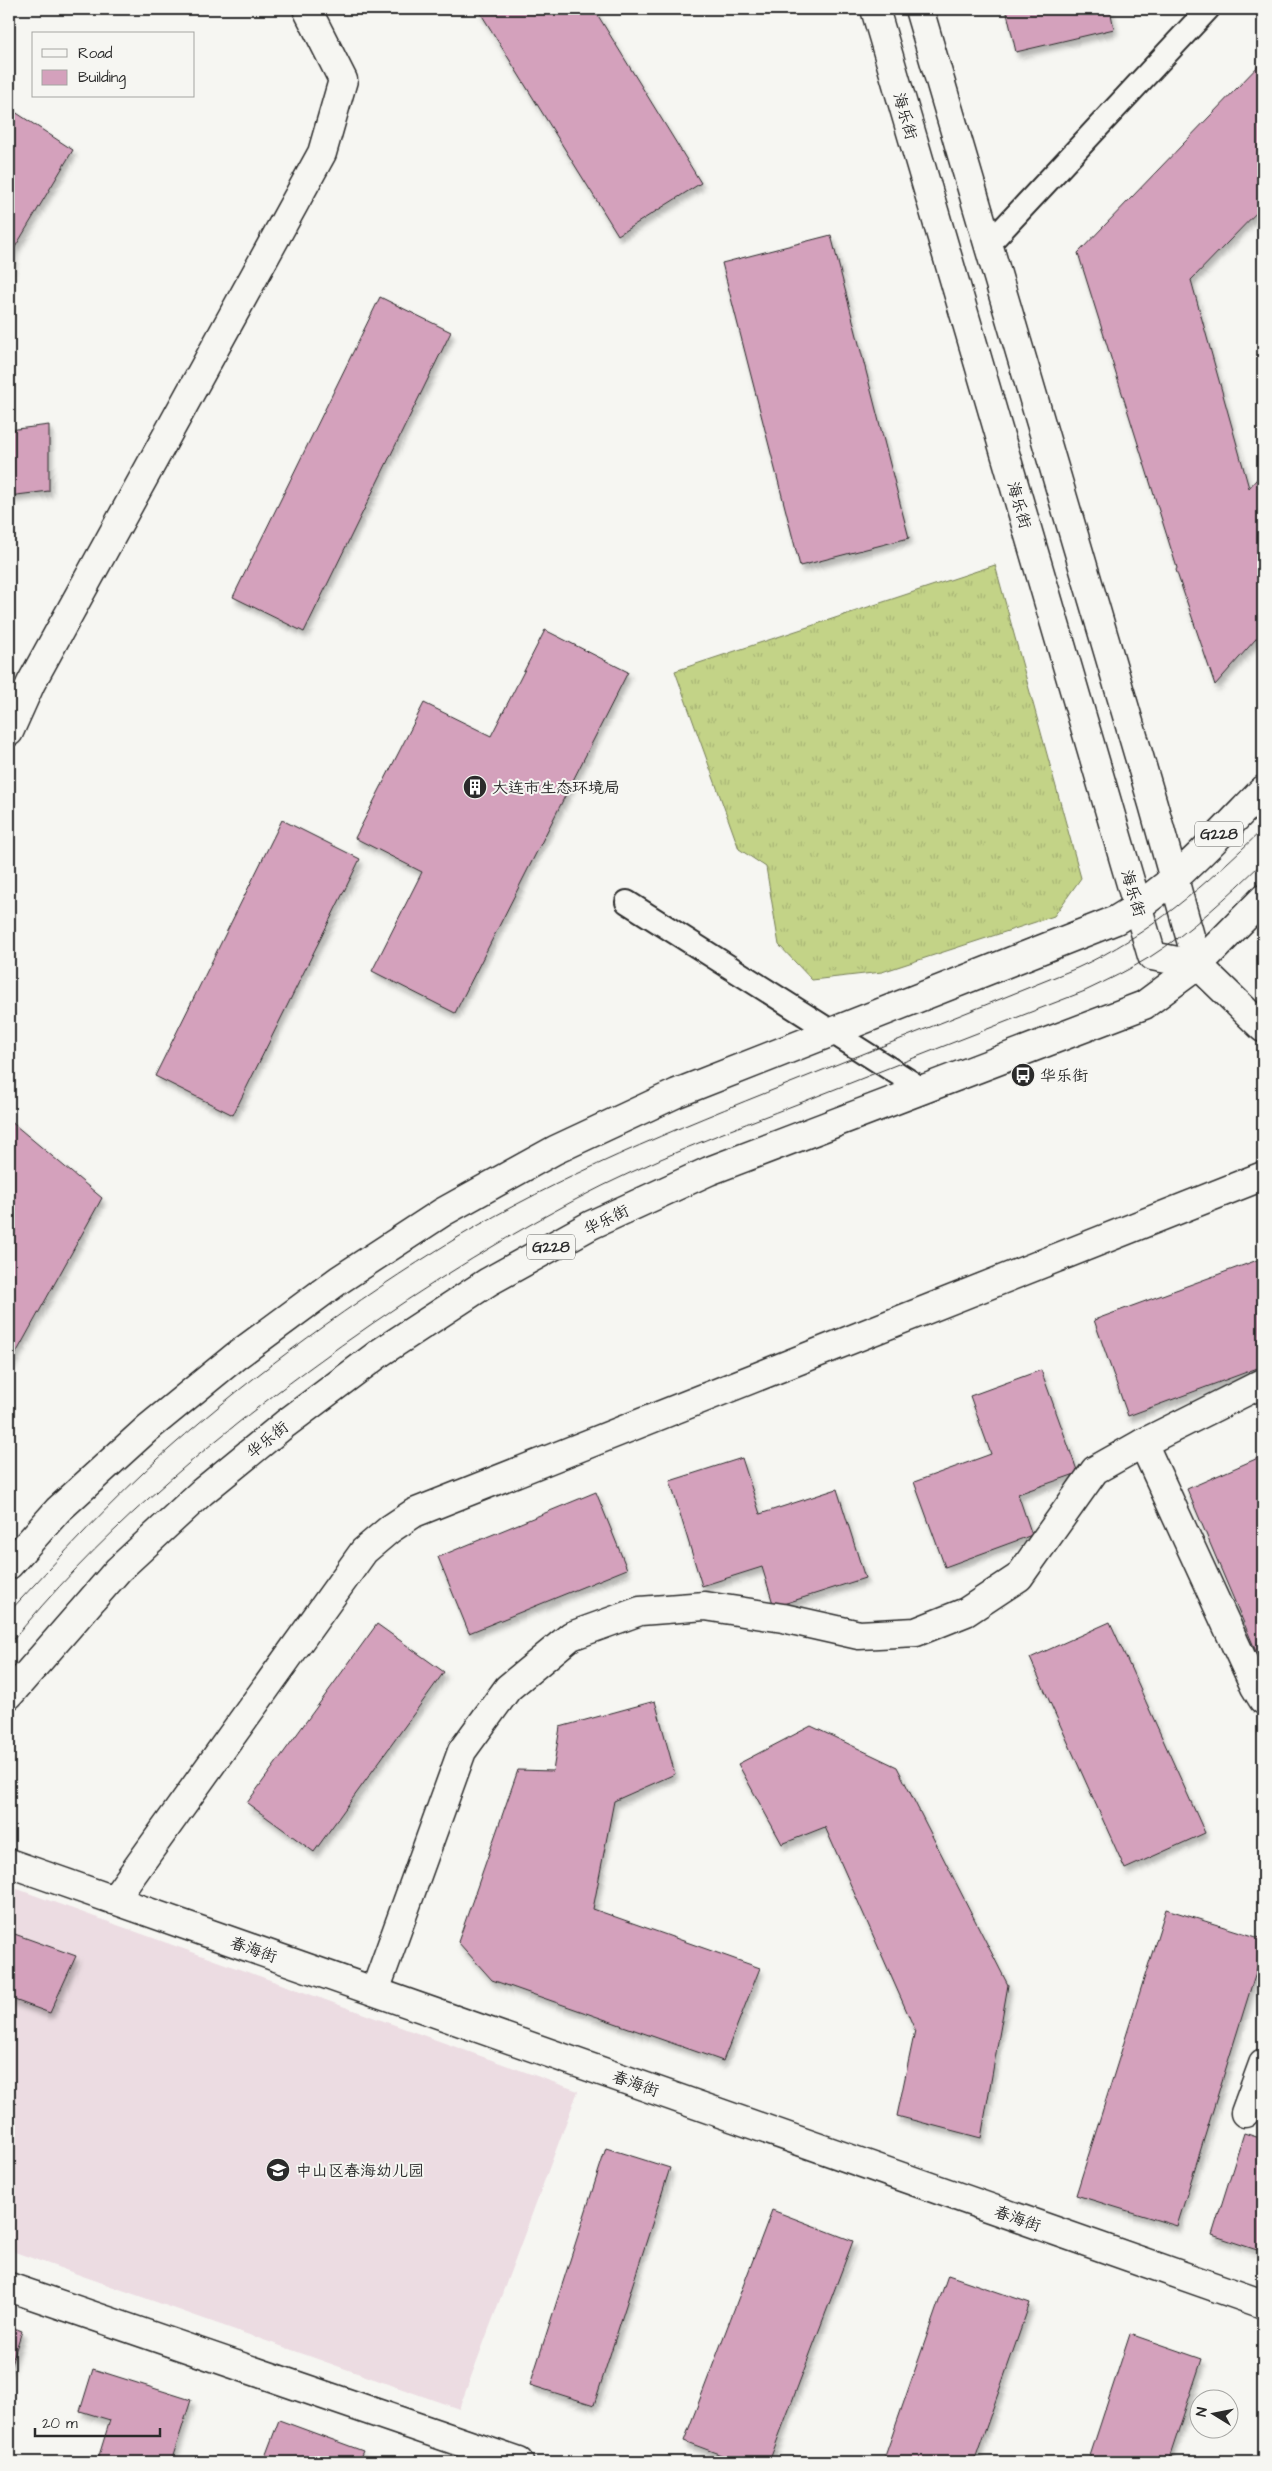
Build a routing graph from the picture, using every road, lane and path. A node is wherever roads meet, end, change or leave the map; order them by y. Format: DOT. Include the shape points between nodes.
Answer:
graph roads {
  1 [pos="307,9"];
  2 [pos="875,9"];
  3 [pos="919,9"];
  4 [pos="1208,9"];
  5 [pos="988,245"];
  6 [pos="9,732"];
  7 [pos="1263,790"];
  8 [pos="1174,877"];
  9 [pos="1263,899"];
  10 [pos="627,902"];
  11 [pos="1138,908"];
  12 [pos="1198,965"];
  13 [pos="1263,1028"];
  14 [pos="832,1032"];
  15 [pos="922,1089"];
  16 [pos="1263,1176"];
  17 [pos="1263,1383"];
  18 [pos="1142,1442"];
  19 [pos="9,1565"];
  20 [pos="9,1695"];
  21 [pos="1263,1700"];
  22 [pos="9,1863"];
  23 [pos="114,1900"];
  24 [pos="375,1992"];
  25 [pos="1263,2064"];
  26 [pos="1245,2113"];
  27 [pos="9,2287"];
  28 [pos="1263,2304"];
  29 [pos="519,2462"];
  1 -- 6 [label="main road" via="343,80 322,153 31,683"];
  2 -- 11 [label="main road, 海乐街"];
  3 -- 5 [label="main road"];
  4 -- 5 [label="lane"];
  5 -- 8 [label="main road"];
  7 -- 8 [label="main road, G228"];
  8 -- 11 [label="main road, G228"];
  8 -- 12 [label="main road"];
  9 -- 12 [label="main road, 华乐街 / G228"];
  10 -- 14 [label="lane"];
  11 -- 12 [label="main road, 海乐街" via="1152,956"];
  11 -- 14 [label="main road, G228"];
  12 -- 13 [label="main road"];
  12 -- 15 [label="main road, 华乐街 / G228" via="1144,1005"];
  14 -- 15 [label="lane"];
  14 -- 19 [label="main road, G228" via="668,1097 555,1150 444,1212 339,1280 236,1356 148,1428 58,1510"];
  15 -- 20 [label="main road, 华乐街 / G228" via="709,1171 591,1225 488,1282 390,1347 285,1424 202,1492 118,1570"];
  16 -- 23 [label="main road" via="414,1513 364,1551"];
  17 -- 18 [label="main road"];
  18 -- 21 [label="main road"];
  18 -- 24 [label="main road" via="1095,1470 1019,1578 966,1612 916,1632 859,1635 783,1618 705,1606 640,1611 571,1636 508,1688 462,1751"];
  22 -- 23 [label="main road, 春海街"];
  23 -- 24 [label="main road, 春海街"];
  24 -- 28 [label="main road, 春海街"];
  25 -- 26 [label="main road"];
  27 -- 29 [label="main road"];
}
